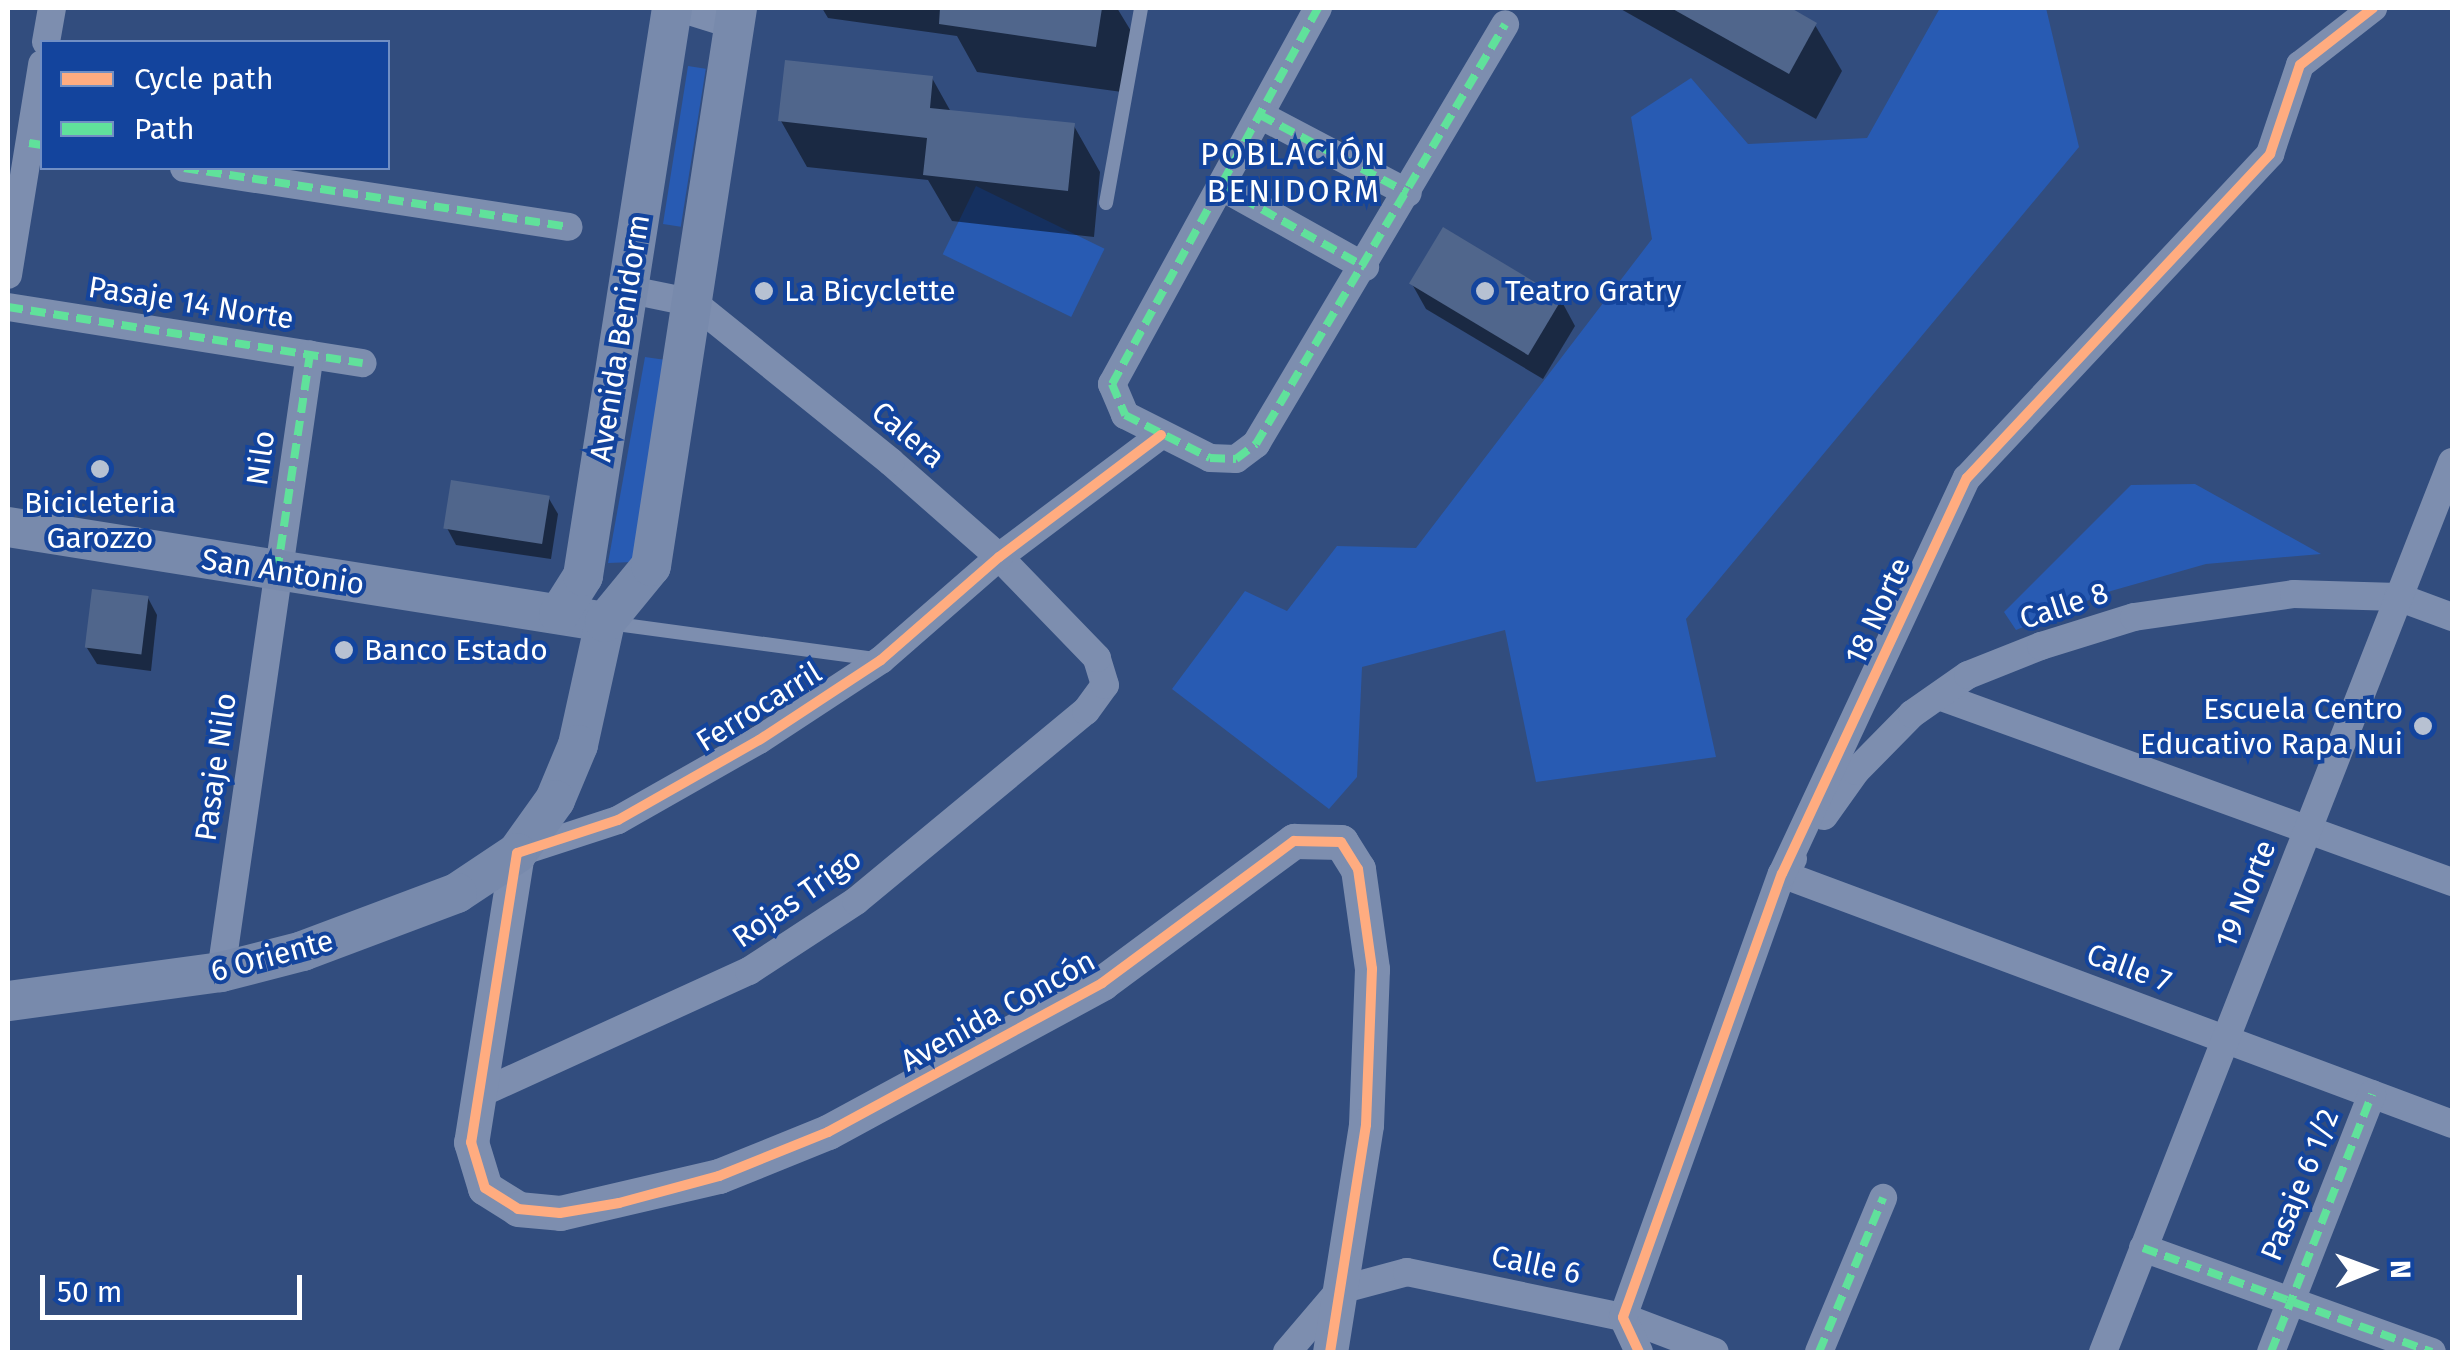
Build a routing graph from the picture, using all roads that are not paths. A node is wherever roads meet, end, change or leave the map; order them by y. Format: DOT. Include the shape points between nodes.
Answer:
graph roads {
  1 [pos="52,8"];
  2 [pos="676,8"];
  3 [pos="1141,8"];
  4 [pos="1318,8"];
  5 [pos="2373,8"];
  6 [pos="736,16"];
  7 [pos="1505,24"];
  8 [pos="46,40"];
  9 [pos="40,91"];
  10 [pos="1260,116"];
  11 [pos="36,144"];
  12 [pos="197,170"];
  13 [pos="1222,187"];
  14 [pos="1408,193"];
  15 [pos="1106,203"];
  16 [pos="568,227"];
  17 [pos="8,266"];
  18 [pos="1365,267"];
  19 [pos="626,289"];
  20 [pos="694,303"];
  21 [pos="8,307"];
  22 [pos="310,354"];
  23 [pos="364,363"];
  24 [pos="1161,435"];
  25 [pos="2452,462"];
  26 [pos="8,527"];
  27 [pos="999,557"];
  28 [pos="277,572"];
  29 [pos="2398,596"];
  30 [pos="558,614"];
  31 [pos="2452,617"];
  32 [pos="606,622"];
  33 [pos="881,660"];
  34 [pos="1105,686"];
  35 [pos="1938,696"];
  36 [pos="2308,828"];
  37 [pos="517,853"];
  38 [pos="1782,874"];
  39 [pos="2452,882"];
  40 [pos="221,972"];
  41 [pos="8,1001"];
  42 [pos="2222,1038"];
  43 [pos="479,1094"];
  44 [pos="2372,1094"];
  45 [pos="2452,1124"];
  46 [pos="1882,1198"];
  47 [pos="2142,1248"];
  48 [pos="1340,1290"];
  49 [pos="2289,1301"];
  50 [pos="1623,1318"];
  51 [pos="1287,1352"];
  52 [pos="1330,1352"];
  53 [pos="1639,1352"];
  54 [pos="1716,1352"];
  55 [pos="1819,1352"];
  56 [pos="2103,1352"];
  57 [pos="2271,1352"];
  58 [pos="2432,1352"];
  1 -- 8 [label="street"];
  2 -- 6 [label="street"];
  2 -- 19 [label="main road, Avenida Benidorm"];
  3 -- 15 [label="lane"];
  4 -- 10 [label="street"];
  5 -- 38 [label="street, 18 Norte" via="2300,66 2270,154 1968,478"];
  6 -- 20 [label="main road"];
  7 -- 14 [label="street"];
  9 -- 11 [label="street"];
  10 -- 13 [label="street"];
  10 -- 14 [label="street"];
  11 -- 17 [label="street"];
  12 -- 16 [label="street"];
  13 -- 18 [label="street"];
  13 -- 24 [label="street" via="1112,384 1124,415"];
  14 -- 18 [label="street"];
  18 -- 24 [label="street" via="1247,453 1210,458"];
  19 -- 20 [label="street, Calera"];
  19 -- 30 [label="main road, Avenida Benidorm" via="583,576"];
  20 -- 27 [label="street, Calera"];
  20 -- 32 [label="main road" via="650,566"];
  21 -- 22 [label="street, Pasaje 14 Norte"];
  22 -- 23 [label="street, Pasaje 14 Norte"];
  22 -- 28 [label="street, Nilo"];
  24 -- 27 [label="street, Ferrocarril"];
  25 -- 29 [label="street, 19 Norte"];
  26 -- 28 [label="main road, San Antonio"];
  27 -- 33 [label="street, Ferrocarril"];
  27 -- 34 [label="street, Calera" via="1097,658"];
  28 -- 30 [label="main road, San Antonio"];
  28 -- 40 [label="street, Pasaje Nilo"];
  29 -- 31 [label="street, Calle 8"];
  29 -- 35 [label="street, Calle 8" via="2294,594 2134,617 1968,675"];
  29 -- 36 [label="street, 19 Norte"];
  30 -- 32 [label="main road"];
  32 -- 33 [label="lane"];
  32 -- 37 [label="main road" via="578,745 555,800"];
  33 -- 37 [label="street, Ferrocarril" via="618,820"];
  34 -- 43 [label="street, Rojas Trigo" via="1086,711 856,901 749,971"];
  35 -- 36 [label="street"];
  35 -- 38 [label="street, Calle 8" via="1856,771"];
  36 -- 39 [label="street"];
  36 -- 42 [label="street, 19 Norte"];
  37 -- 40 [label="main road, 6 Oriente" via="457,894 386,923"];
  37 -- 43 [label="street, Avenida Concón"];
  38 -- 42 [label="street, Calle 7"];
  38 -- 50 [label="street, 18 Norte"];
  40 -- 41 [label="main road, 6 Oriente"];
  42 -- 44 [label="street, Calle 7"];
  42 -- 47 [label="street, 19 Norte"];
  43 -- 48 [label="street, Avenida Concón" via="471,1142 484,1188 518,1209 560,1212 619,1203 720,1176 892,1100 1102,984 1294,841 1341,842 1358,869 1372,969 1366,1125"];
  44 -- 45 [label="street, Calle 7"];
  44 -- 49 [label="street, Pasaje 6 1/2"];
  46 -- 55 [label="street"];
  47 -- 49 [label="street, Pasaje 6 1/2"];
  47 -- 56 [label="street, 19 Norte"];
  48 -- 50 [label="street, Calle 6" via="1407,1272"];
  48 -- 51 [label="street"];
  48 -- 52 [label="street, Avenida Concón"];
  49 -- 57 [label="street, Pasaje 6 1/2"];
  49 -- 58 [label="street, Pasaje 6 1/2"];
  50 -- 53 [label="street"];
  50 -- 54 [label="street, Calle 6"];
}
